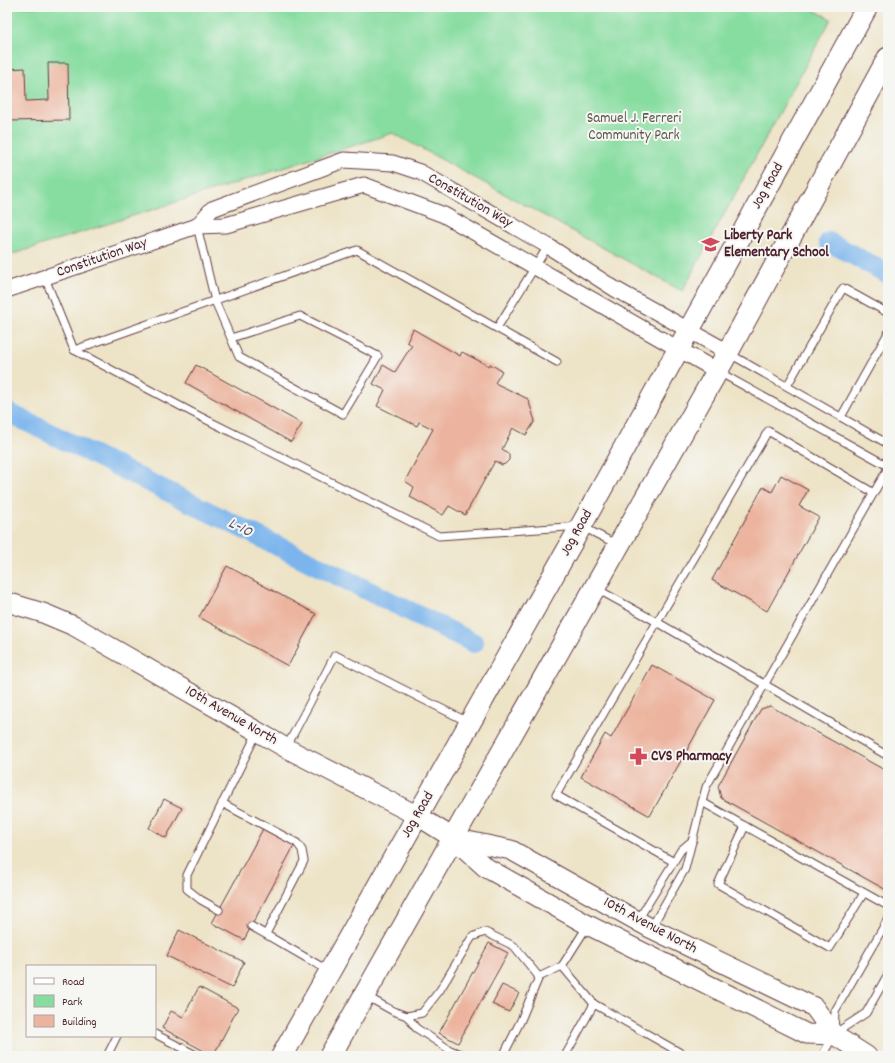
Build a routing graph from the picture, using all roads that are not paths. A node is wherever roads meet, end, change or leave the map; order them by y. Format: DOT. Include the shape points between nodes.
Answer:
graph roads {
  1 [pos="867,7"];
  2 [pos="888,58"];
  3 [pos="197,226"];
  4 [pos="548,246"];
  5 [pos="535,267"];
  6 [pos="45,278"];
  7 [pos="7,290"];
  8 [pos="215,301"];
  9 [pos="888,312"];
  10 [pos="497,328"];
  11 [pos="689,330"];
  12 [pos="888,333"];
  13 [pos="231,338"];
  14 [pos="679,349"];
  15 [pos="74,350"];
  16 [pos="728,352"];
  17 [pos="558,362"];
  18 [pos="718,371"];
  19 [pos="787,386"];
  20 [pos="841,417"];
  21 [pos="888,444"];
  22 [pos="888,467"];
  23 [pos="874,493"];
  24 [pos="581,526"];
  25 [pos="619,545"];
  26 [pos="594,588"];
  27 [pos="7,602"];
  28 [pos="656,622"];
  29 [pos="764,685"];
  30 [pos="470,723"];
  31 [pos="258,731"];
  32 [pos="286,748"];
  33 [pos="888,756"];
  34 [pos="702,802"];
  35 [pos="222,803"];
  36 [pos="418,816"];
  37 [pos="745,826"];
  38 [pos="452,838"];
  39 [pos="693,840"];
  40 [pos="674,862"];
  41 [pos="864,893"];
  42 [pos="888,906"];
  43 [pos="219,910"];
  44 [pos="888,919"];
  45 [pos="644,924"];
  46 [pos="588,925"];
  47 [pos="251,926"];
  48 [pos="266,934"];
  49 [pos="562,966"];
  50 [pos="330,971"];
  51 [pos="888,974"];
  52 [pos="539,977"];
  53 [pos="364,995"];
  54 [pos="594,1004"];
  55 [pos="407,1016"];
  56 [pos="156,1035"];
  57 [pos="834,1035"];
  58 [pos="116,1037"];
  59 [pos="107,1056"];
  60 [pos="198,1056"];
  61 [pos="282,1056"];
  62 [pos="330,1056"];
  63 [pos="465,1056"];
  64 [pos="503,1056"];
  65 [pos="565,1056"];
  66 [pos="686,1056"];
  67 [pos="822,1056"];
  68 [pos="867,1056"];
  1 -- 11 [label="main road, Jog Road"];
  2 -- 16 [label="main road"];
  3 -- 4 [label="street, Constitution Way" via="212,209 344,160 393,163 420,172"];
  3 -- 5 [label="street, Constitution Way" via="226,225 364,185 444,215"];
  3 -- 6 [label="street, Constitution Way"];
  3 -- 8 [label="lane"];
  4 -- 5 [label="lane"];
  4 -- 11 [label="street, Constitution Way" via="615,289"];
  5 -- 10 [label="lane"];
  5 -- 14 [label="street, Constitution Way"];
  6 -- 7 [label="street, Constitution Way"];
  6 -- 15 [label="lane"];
  8 -- 10 [label="lane" via="357,250"];
  8 -- 13 [label="lane"];
  8 -- 15 [label="lane"];
  9 -- 19 [label="lane" via="843,288"];
  10 -- 17 [label="lane"];
  11 -- 14 [label="main road, Jog Road"];
  11 -- 16 [label="street, Constitution Way"];
  12 -- 20 [label="lane"];
  13 -- 13 [label="lane" via="239,357 343,414 378,356 300,316"];
  14 -- 18 [label="street, Constitution Way"];
  14 -- 24 [label="main road, Jog Road"];
  15 -- 24 [label="lane" via="201,417 439,536"];
  16 -- 18 [label="main road"];
  16 -- 19 [label="lane"];
  18 -- 22 [label="lane"];
  18 -- 25 [label="main road"];
  19 -- 20 [label="lane"];
  20 -- 21 [label="lane"];
  22 -- 23 [label="lane"];
  23 -- 28 [label="lane" via="768,431"];
  23 -- 29 [label="lane"];
  24 -- 25 [label="lane"];
  24 -- 30 [label="main road, Jog Road"];
  25 -- 26 [label="main road"];
  26 -- 28 [label="lane"];
  26 -- 38 [label="main road"];
  27 -- 31 [label="street, 10th Avenue North" via="44,613 74,626"];
  28 -- 29 [label="lane"];
  28 -- 40 [label="lane" via="556,795"];
  29 -- 33 [label="lane"];
  29 -- 34 [label="lane" via="706,787"];
  30 -- 32 [label="lane" via="335,655"];
  30 -- 36 [label="main road, Jog Road"];
  31 -- 32 [label="street, 10th Avenue North"];
  31 -- 35 [label="lane"];
  32 -- 36 [label="street, 10th Avenue North"];
  34 -- 37 [label="lane"];
  34 -- 39 [label="lane"];
  35 -- 43 [label="lane" via="187,875 187,889"];
  35 -- 48 [label="lane" via="297,843 302,850 304,861"];
  36 -- 38 [label="street, 10th Avenue North"];
  36 -- 50 [label="main road, Jog Road"];
  37 -- 41 [label="lane"];
  37 -- 41 [label="lane" via="718,884 830,948"];
  38 -- 45 [label="street, 10th Avenue North" via="511,850"];
  38 -- 46 [label="street, 10th Avenue North" via="485,867"];
  38 -- 53 [label="main road"];
  39 -- 40 [label="lane" via="681,850"];
  39 -- 45 [label="lane" via="685,869"];
  40 -- 45 [label="lane"];
  41 -- 42 [label="lane"];
  44 -- 57 [label="lane" via="835,1011"];
  45 -- 57 [label="street, 10th Avenue North" via="814,1006"];
  46 -- 49 [label="lane"];
  46 -- 57 [label="street, 10th Avenue North" via="807,1034"];
  47 -- 48 [label="lane"];
  48 -- 50 [label="lane"];
  49 -- 52 [label="lane"];
  49 -- 54 [label="lane"];
  50 -- 61 [label="main road, Jog Road"];
  51 -- 57 [label="lane" via="866,1013"];
  52 -- 55 [label="lane" via="514,946 485,932 472,937 440,990 422,1013"];
  52 -- 64 [label="lane"];
  53 -- 55 [label="lane"];
  53 -- 62 [label="main road"];
  54 -- 65 [label="lane"];
  54 -- 66 [label="lane"];
  55 -- 63 [label="lane" via="416,1028 450,1050"];
  56 -- 60 [label="lane"];
  57 -- 67 [label="lane"];
  57 -- 68 [label="street, 10th Avenue North"];
  58 -- 59 [label="lane"];
}
